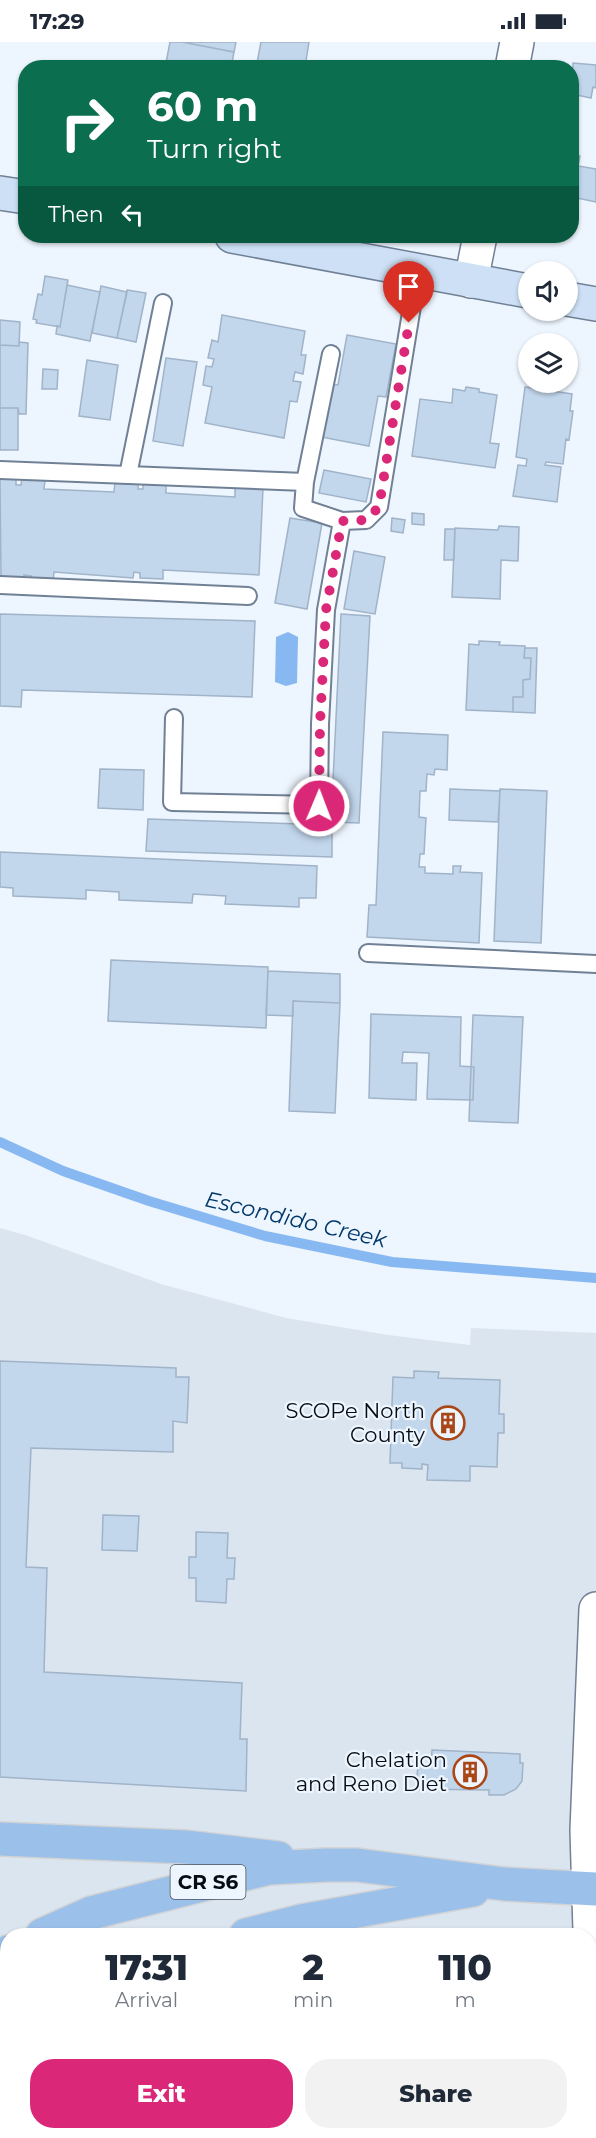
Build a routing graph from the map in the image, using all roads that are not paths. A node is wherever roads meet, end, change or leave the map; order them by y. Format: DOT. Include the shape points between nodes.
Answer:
graph roads {
  1 [pos="517,42"];
  2 [pos="514,60"];
  3 [pos="0,193"];
  4 [pos="18,196"];
  5 [pos="270,243"];
  6 [pos="479,243"];
  7 [pos="418,270"];
  8 [pos="471,280"];
  9 [pos="518,289"];
  10 [pos="578,301"];
  11 [pos="163,303"];
  12 [pos="596,304"];
  13 [pos="331,354"];
  14 [pos="0,470"];
  15 [pos="128,475"];
  16 [pos="305,482"];
  17 [pos="342,521"];
  18 [pos="0,585"];
  19 [pos="248,596"];
  20 [pos="174,718"];
  21 [pos="368,953"];
  22 [pos="596,964"];
  23 [pos="596,1609"];
  24 [pos="0,1839"];
  25 [pos="327,1865"];
  26 [pos="504,1884"];
  27 [pos="592,1889"];
  28 [pos="58,1928"];
  29 [pos="274,1928"];
  30 [pos="591,1928"];
  1 -- 2 [label="street"];
  3 -- 4 [label="main road"];
  5 -- 7 [label="main road"];
  6 -- 8 [label="street"];
  7 -- 8 [label="main road"];
  7 -- 17 [label="lane" via="379,507 366,520"];
  8 -- 9 [label="main road"];
  10 -- 12 [label="main road"];
  11 -- 15 [label="lane"];
  13 -- 16 [label="lane"];
  14 -- 15 [label="lane"];
  15 -- 16 [label="lane"];
  16 -- 17 [label="lane" via="303,508"];
  17 -- 20 [label="lane" via="326,610 319,806 172,802"];
  18 -- 19 [label="lane"];
  21 -- 22 [label="lane"];
  23 -- 27 [label="street" via="587,1830"];
  24 -- 25 [label="main road" via="186,1847"];
  25 -- 26 [label="main road, CR S6" via="357,1865"];
  25 -- 28 [label="main road, CR S6" via="268,1868 91,1913"];
  26 -- 27 [label="main road, CR S6"];
  26 -- 29 [label="main road, CR S6"];
  27 -- 30 [label="street"];
}
